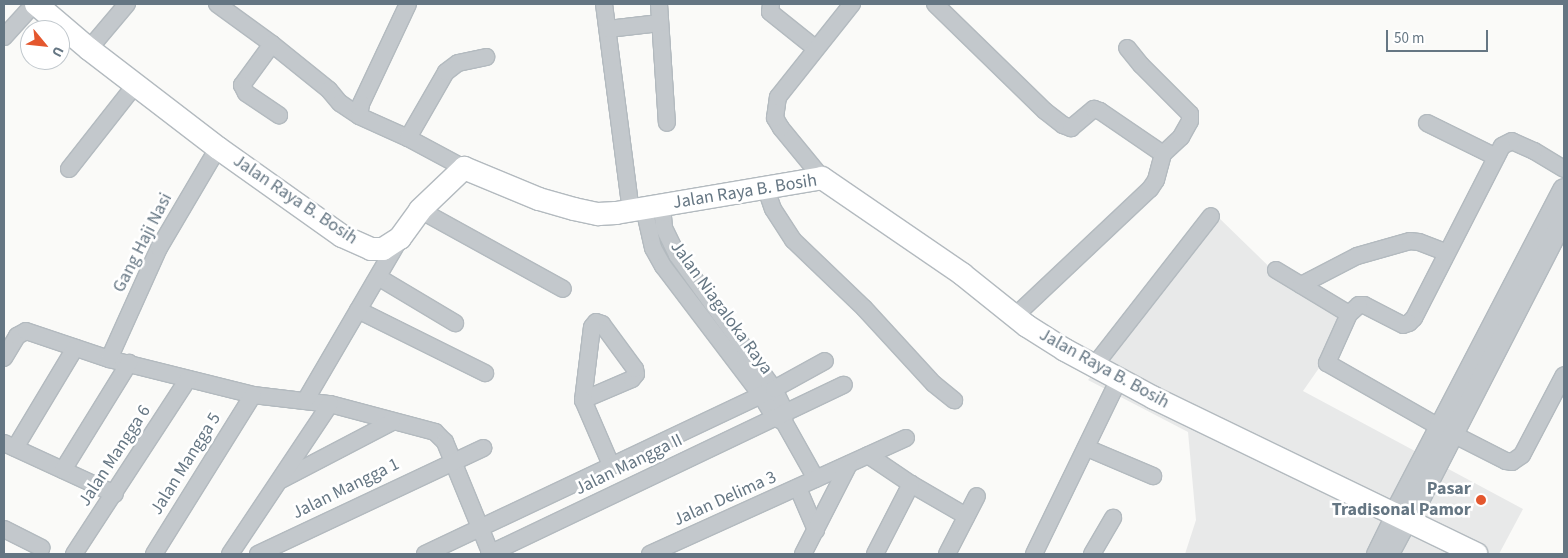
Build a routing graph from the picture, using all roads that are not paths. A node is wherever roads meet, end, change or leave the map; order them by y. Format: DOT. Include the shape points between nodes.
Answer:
graph roads {
  1 [pos="35,4"];
  2 [pos="127,4"];
  3 [pos="217,4"];
  4 [pos="408,4"];
  5 [pos="604,4"];
  6 [pos="660,4"];
  7 [pos="771,4"];
  8 [pos="852,4"];
  9 [pos="935,4"];
  10 [pos="660,23"];
  11 [pos="608,29"];
  12 [pos="4,37"];
  13 [pos="272,44"];
  14 [pos="815,48"];
  15 [pos="1128,48"];
  16 [pos="89,49"];
  17 [pos="486,57"];
  18 [pos="136,85"];
  19 [pos="279,115"];
  20 [pos="359,116"];
  21 [pos="666,123"];
  22 [pos="1427,123"];
  23 [pos="408,138"];
  24 [pos="218,148"];
  25 [pos="1163,154"];
  26 [pos="1496,157"];
  27 [pos="464,168"];
  28 [pos="69,169"];
  29 [pos="1564,169"];
  30 [pos="822,178"];
  31 [pos="765,186"];
  32 [pos="1564,189"];
  33 [pos="646,208"];
  34 [pos="420,210"];
  35 [pos="1211,216"];
  36 [pos="1564,219"];
  37 [pos="400,238"];
  38 [pos="1447,253"];
  39 [pos="1276,270"];
  40 [pos="378,277"];
  41 [pos="1302,285"];
  42 [pos="563,289"];
  43 [pos="1519,292"];
  44 [pos="358,310"];
  45 [pos="1349,314"];
  46 [pos="1014,317"];
  47 [pos="455,323"];
  48 [pos="75,348"];
  49 [pos="4,358"];
  50 [pos="109,359"];
  51 [pos="825,361"];
  52 [pos="128,363"];
  53 [pos="1094,366"];
  54 [pos="485,373"];
  55 [pos="1564,375"];
  56 [pos="188,379"];
  57 [pos="1119,379"];
  58 [pos="844,385"];
  59 [pos="767,392"];
  60 [pos="253,395"];
  61 [pos="584,400"];
  62 [pos="954,400"];
  63 [pos="305,401"];
  64 [pos="330,404"];
  65 [pos="781,417"];
  66 [pos="392,422"];
  67 [pos="1447,432"];
  68 [pos="906,438"];
  69 [pos="9,445"];
  70 [pos="483,448"];
  71 [pos="1088,448"];
  72 [pos="868,455"];
  73 [pos="452,460"];
  74 [pos="849,464"];
  75 [pos="610,465"];
  76 [pos="63,470"];
  77 [pos="1154,476"];
  78 [pos="816,479"];
  79 [pos="280,480"];
  80 [pos="911,484"];
  81 [pos="798,488"];
  82 [pos="115,494"];
  83 [pos="977,496"];
  84 [pos="966,516"];
  85 [pos="1402,517"];
  86 [pos="1113,518"];
  87 [pos="481,528"];
  88 [pos="816,530"];
  89 [pos="6,534"];
  90 [pos="42,548"];
  91 [pos="74,554"];
  92 [pos="154,554"];
  93 [pos="230,554"];
  94 [pos="258,554"];
  95 [pos="425,554"];
  96 [pos="490,554"];
  97 [pos="650,554"];
  98 [pos="803,554"];
  99 [pos="875,554"];
  100 [pos="947,554"];
  101 [pos="1034,554"];
  102 [pos="1092,554"];
  103 [pos="1375,554"];
  104 [pos="1391,554"];
  105 [pos="1476,554"];
  1 -- 12 [label="street"];
  1 -- 16 [label="main road, Jalan Raya B. Bosih"];
  2 -- 16 [label="street"];
  3 -- 13 [label="street"];
  4 -- 20 [label="street" via="361,104"];
  5 -- 11 [label="street, Jalan Niagaloka Raya"];
  6 -- 10 [label="street"];
  7 -- 14 [label="street" via="770,12"];
  8 -- 14 [label="street"];
  9 -- 25 [label="street" via="1063,125 1071,128 1094,109"];
  10 -- 11 [label="street"];
  10 -- 21 [label="street"];
  11 -- 33 [label="street, Jalan Niagaloka Raya"];
  13 -- 19 [label="street" via="242,85 246,93"];
  13 -- 20 [label="street"];
  14 -- 30 [label="street" via="778,97 775,118"];
  15 -- 25 [label="street" via="1190,114 1190,121 1181,136"];
  16 -- 18 [label="main road, Jalan Raya B. Bosih"];
  17 -- 23 [label="street" via="458,63 446,72"];
  18 -- 24 [label="main road, Jalan Raya B. Bosih"];
  18 -- 28 [label="street"];
  20 -- 23 [label="street"];
  22 -- 26 [label="street"];
  23 -- 27 [label="street"];
  24 -- 37 [label="main road, Jalan Raya B. Bosih" via="342,236 371,249 383,249"];
  24 -- 50 [label="street, Gang Haji Nasi" via="158,248"];
  25 -- 46 [label="street" via="1150,190"];
  26 -- 29 [label="street" via="1502,146 1512,141"];
  26 -- 38 [label="street"];
  27 -- 33 [label="main road, Jalan Raya B. Bosih" via="508,188 574,210 598,214"];
  27 -- 34 [label="main road, Jalan Raya B. Bosih"];
  30 -- 31 [label="main road, Jalan Raya B. Bosih"];
  30 -- 46 [label="main road, Jalan Raya B. Bosih" via="962,274"];
  31 -- 33 [label="main road, Jalan Raya B. Bosih"];
  31 -- 62 [label="street" via="773,209 793,240 864,308 934,384"];
  32 -- 43 [label="street"];
  33 -- 59 [label="street, Jalan Niagaloka Raya" via="652,248 663,266"];
  34 -- 37 [label="main road, Jalan Raya B. Bosih"];
  34 -- 42 [label="street"];
  35 -- 53 [label="street"];
  36 -- 43 [label="street"];
  37 -- 40 [label="street"];
  38 -- 41 [label="street" via="1410,241 1357,256"];
  38 -- 45 [label="street" via="1409,323 1403,326 1364,304"];
  39 -- 41 [label="street"];
  40 -- 44 [label="street"];
  40 -- 47 [label="street"];
  41 -- 45 [label="street"];
  43 -- 67 [label="street"];
  44 -- 54 [label="street"];
  44 -- 63 [label="street"];
  45 -- 67 [label="street" via="1327,363"];
  46 -- 53 [label="main road, Jalan Raya B. Bosih"];
  48 -- 49 [label="street" via="26,331 17,336"];
  48 -- 50 [label="street"];
  48 -- 69 [label="street"];
  50 -- 52 [label="street"];
  51 -- 59 [label="street, Jalan Mangga II"];
  52 -- 56 [label="street"];
  52 -- 76 [label="street"];
  53 -- 57 [label="main road, Jalan Raya B. Bosih"];
  55 -- 67 [label="street" via="1522,455 1512,462"];
  56 -- 60 [label="street"];
  56 -- 82 [label="street, Jalan Mangga 6"];
  57 -- 71 [label="street"];
  57 -- 85 [label="main road, Jalan Raya B. Bosih"];
  58 -- 65 [label="street, Jalan Mangga II"];
  59 -- 65 [label="street, Jalan Niagaloka Raya"];
  59 -- 75 [label="street, Jalan Mangga II"];
  60 -- 63 [label="street"];
  60 -- 92 [label="street, Jalan Mangga 5"];
  61 -- 61 [label="street" via="592,327 596,322 602,324 636,369 636,374 632,379"];
  61 -- 75 [label="street"];
  63 -- 64 [label="street"];
  64 -- 66 [label="street"];
  64 -- 79 [label="street"];
  65 -- 78 [label="street, Jalan Niagaloka Raya"];
  65 -- 96 [label="street, Jalan Mangga II"];
  66 -- 73 [label="street" via="435,432 445,442"];
  66 -- 79 [label="street"];
  67 -- 85 [label="street"];
  68 -- 72 [label="street, Jalan Delima 3"];
  69 -- 76 [label="street"];
  70 -- 73 [label="street, Jalan Mangga 1"];
  71 -- 77 [label="street"];
  71 -- 101 [label="street"];
  72 -- 74 [label="street, Jalan Delima 3"];
  72 -- 80 [label="street"];
  73 -- 87 [label="street"];
  73 -- 94 [label="street, Jalan Mangga 1"];
  74 -- 78 [label="street, Jalan Delima 3"];
  74 -- 88 [label="street"];
  75 -- 87 [label="street, Jalan Mangga II"];
  76 -- 82 [label="street"];
  78 -- 81 [label="street, Jalan Delima 3"];
  79 -- 93 [label="street"];
  80 -- 84 [label="street"];
  80 -- 99 [label="street"];
  81 -- 88 [label="street"];
  81 -- 97 [label="street, Jalan Delima 3"];
  82 -- 91 [label="street, Jalan Mangga 6"];
  83 -- 84 [label="street"];
  84 -- 100 [label="street"];
  85 -- 103 [label="street"];
  85 -- 104 [label="street"];
  85 -- 105 [label="main road, Jalan Raya B. Bosih"];
  86 -- 102 [label="street"];
  87 -- 95 [label="street, Jalan Mangga II"];
  87 -- 96 [label="street"];
  88 -- 98 [label="street"];
  89 -- 90 [label="street"];
}
